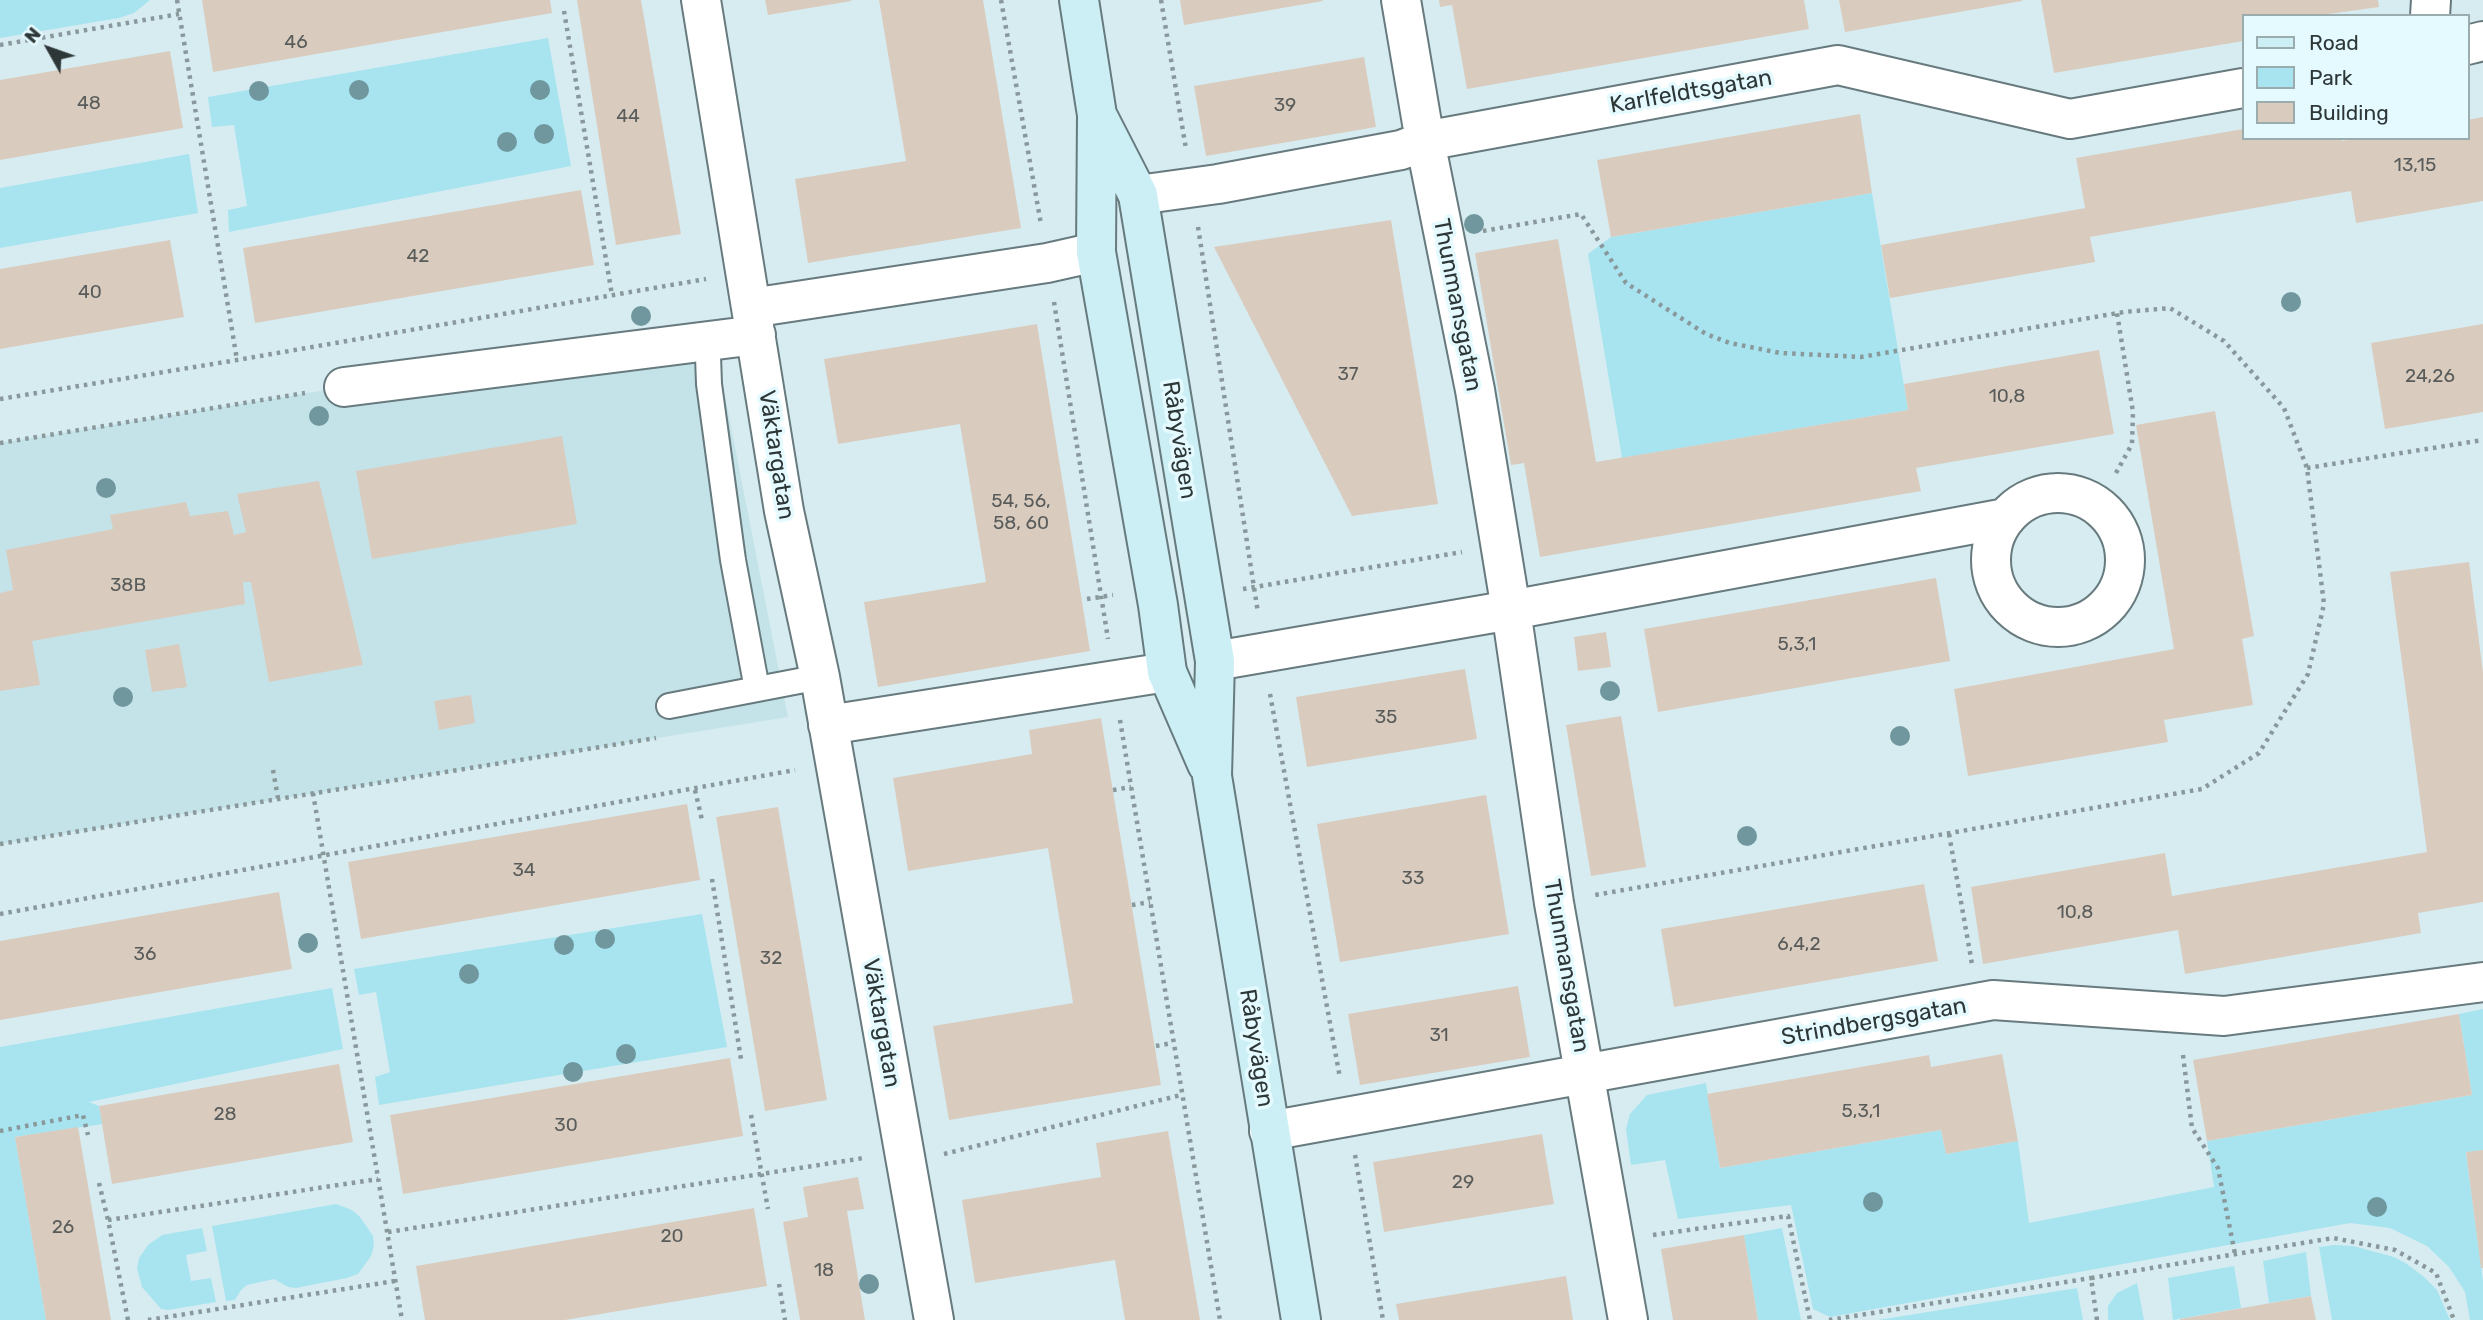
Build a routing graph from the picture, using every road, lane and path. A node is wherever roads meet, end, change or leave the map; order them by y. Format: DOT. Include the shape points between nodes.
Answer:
graph roads {
  1 [pos="177,0"];
  2 [pos="701,0"];
  3 [pos="1079,0"];
  4 [pos="1401,0"];
  5 [pos="564,10"];
  6 [pos="179,14"];
  7 [pos="0,45"];
  8 [pos="2242,88"];
  9 [pos="1097,115"];
  10 [pos="1425,141"];
  11 [pos="1138,195"];
  12 [pos="1096,252"];
  13 [pos="612,295"];
  14 [pos="751,305"];
  15 [pos="2117,313"];
  16 [pos="714,340"];
  17 [pos="237,360"];
  18 [pos="344,387"];
  19 [pos="0,399"];
  20 [pos="2483,440"];
  21 [pos="0,443"];
  22 [pos="2307,468"];
  23 [pos="2116,473"];
  24 [pos="2006,518"];
  25 [pos="1501,546"];
  26 [pos="1254,587"];
  27 [pos="1114,595"];
  28 [pos="1087,599"];
  29 [pos="1511,610"];
  30 [pos="1215,661"];
  31 [pos="1167,672"];
  32 [pos="820,677"];
  33 [pos="757,689"];
  34 [pos="669,706"];
  35 [pos="828,725"];
  36 [pos="666,736"];
  37 [pos="799,769"];
  38 [pos="273,770"];
  39 [pos="1212,776"];
  40 [pos="1131,786"];
  41 [pos="695,790"];
  42 [pos="1113,790"];
  43 [pos="313,793"];
  44 [pos="278,798"];
  45 [pos="702,820"];
  46 [pos="1949,834"];
  47 [pos="0,844"];
  48 [pos="323,855"];
  49 [pos="712,878"];
  50 [pos="1150,902"];
  51 [pos="1132,905"];
  52 [pos="0,914"];
  53 [pos="2483,982"];
  54 [pos="1979,1003"];
  55 [pos="2196,1014"];
  56 [pos="1172,1043"];
  57 [pos="1156,1046"];
  58 [pos="741,1059"];
  59 [pos="1585,1074"];
  60 [pos="1181,1095"];
  61 [pos="751,1115"];
  62 [pos="0,1130"];
  63 [pos="1269,1131"];
  64 [pos="88,1135"];
  65 [pos="943,1155"];
  66 [pos="871,1157"];
  67 [pos="763,1175"];
  68 [pos="378,1179"];
  69 [pos="99,1184"];
  70 [pos="768,1209"];
  71 [pos="108,1220"];
  72 [pos="388,1232"];
  73 [pos="1615,1240"];
  74 [pos="2235,1254"];
  75 [pos="2091,1278"];
  76 [pos="395,1281"];
  77 [pos="779,1284"];
  78 [pos="128,1320"];
  79 [pos="148,1320"];
  80 [pos="402,1320"];
  81 [pos="785,1320"];
  82 [pos="934,1320"];
  83 [pos="1301,1320"];
  84 [pos="1629,1320"];
  85 [pos="1810,1320"];
  86 [pos="1829,1320"];
  87 [pos="2097,1320"];
  88 [pos="2454,1320"];
  1 -- 6 [label="path"];
  2 -- 14 [label="street, Väktargatan"];
  3 -- 9 [label="main road, Råbyvägen"];
  4 -- 10 [label="street, Thunmansgatan"];
  5 -- 13 [label="path"];
  6 -- 7 [label="path"];
  6 -- 17 [label="path"];
  8 -- 10 [label="street, Karlfeldtsgatan" via="2070,119 1838,65"];
  9 -- 11 [label="main road, Råbyvägen"];
  9 -- 12 [label="main road, Råbyvägen"];
  10 -- 11 [label="street, Karlfeldtsgatan" via="1192,189"];
  10 -- 25 [label="street, Thunmansgatan"];
  11 -- 30 [label="main road, Råbyvägen"];
  12 -- 14 [label="street"];
  12 -- 31 [label="main road, Råbyvägen"];
  13 -- 14 [label="path"];
  13 -- 17 [label="path"];
  14 -- 16 [label="street"];
  14 -- 32 [label="street, Väktargatan" via="784,511"];
  15 -- 23 [label="path" via="2133,412 2132,444"];
  16 -- 18 [label="street"];
  16 -- 33 [label="lane" via="708,356 709,384 733,560"];
  17 -- 19 [label="path"];
  18 -- 21 [label="path"];
  20 -- 22 [label="path"];
  24 -- 29 [label="street"];
  25 -- 26 [label="path"];
  25 -- 29 [label="street, Thunmansgatan"];
  27 -- 28 [label="path"];
  29 -- 30 [label="street"];
  29 -- 59 [label="street, Thunmansgatan" via="1554,903"];
  30 -- 39 [label="main road, Råbyvägen"];
  31 -- 35 [label="street"];
  31 -- 39 [label="main road, Råbyvägen"];
  32 -- 33 [label="lane"];
  32 -- 35 [label="street, Väktargatan"];
  33 -- 34 [label="lane"];
  35 -- 82 [label="street, Väktargatan"];
  36 -- 43 [label="path"];
  37 -- 41 [label="path"];
  38 -- 44 [label="path"];
  39 -- 63 [label="main road, Råbyvägen"];
  40 -- 42 [label="path"];
  41 -- 45 [label="path"];
  41 -- 48 [label="path"];
  43 -- 44 [label="path"];
  43 -- 48 [label="path"];
  44 -- 47 [label="path"];
  46 -- 54 [label="path"];
  48 -- 52 [label="path"];
  48 -- 68 [label="path"];
  49 -- 58 [label="path"];
  50 -- 51 [label="path"];
  53 -- 55 [label="street, Strindbergsgatan" via="2224,1016"];
  54 -- 55 [label="street, Strindbergsgatan" via="1993,1000"];
  54 -- 59 [label="street, Strindbergsgatan"];
  55 -- 74 [label="path" via="2182,1047 2192,1128 2218,1168"];
  56 -- 57 [label="path"];
  59 -- 63 [label="street, Strindbergsgatan"];
  59 -- 73 [label="street, Thunmansgatan"];
  60 -- 65 [label="path"];
  61 -- 67 [label="path"];
  62 -- 64 [label="path" via="83,1115"];
  63 -- 83 [label="main road, Råbyvägen"];
  66 -- 67 [label="path"];
  67 -- 70 [label="path"];
  67 -- 72 [label="path"];
  68 -- 71 [label="path"];
  68 -- 72 [label="path"];
  69 -- 71 [label="path"];
  71 -- 78 [label="path"];
  72 -- 76 [label="path"];
  73 -- 84 [label="street, Thunmansgatan"];
  73 -- 85 [label="path" via="1788,1216"];
  74 -- 75 [label="path"];
  74 -- 88 [label="path" via="2333,1238 2395,1250 2437,1273"];
  75 -- 86 [label="path"];
  75 -- 87 [label="path"];
  76 -- 79 [label="path"];
  76 -- 80 [label="path"];
  77 -- 81 [label="path"];
}
